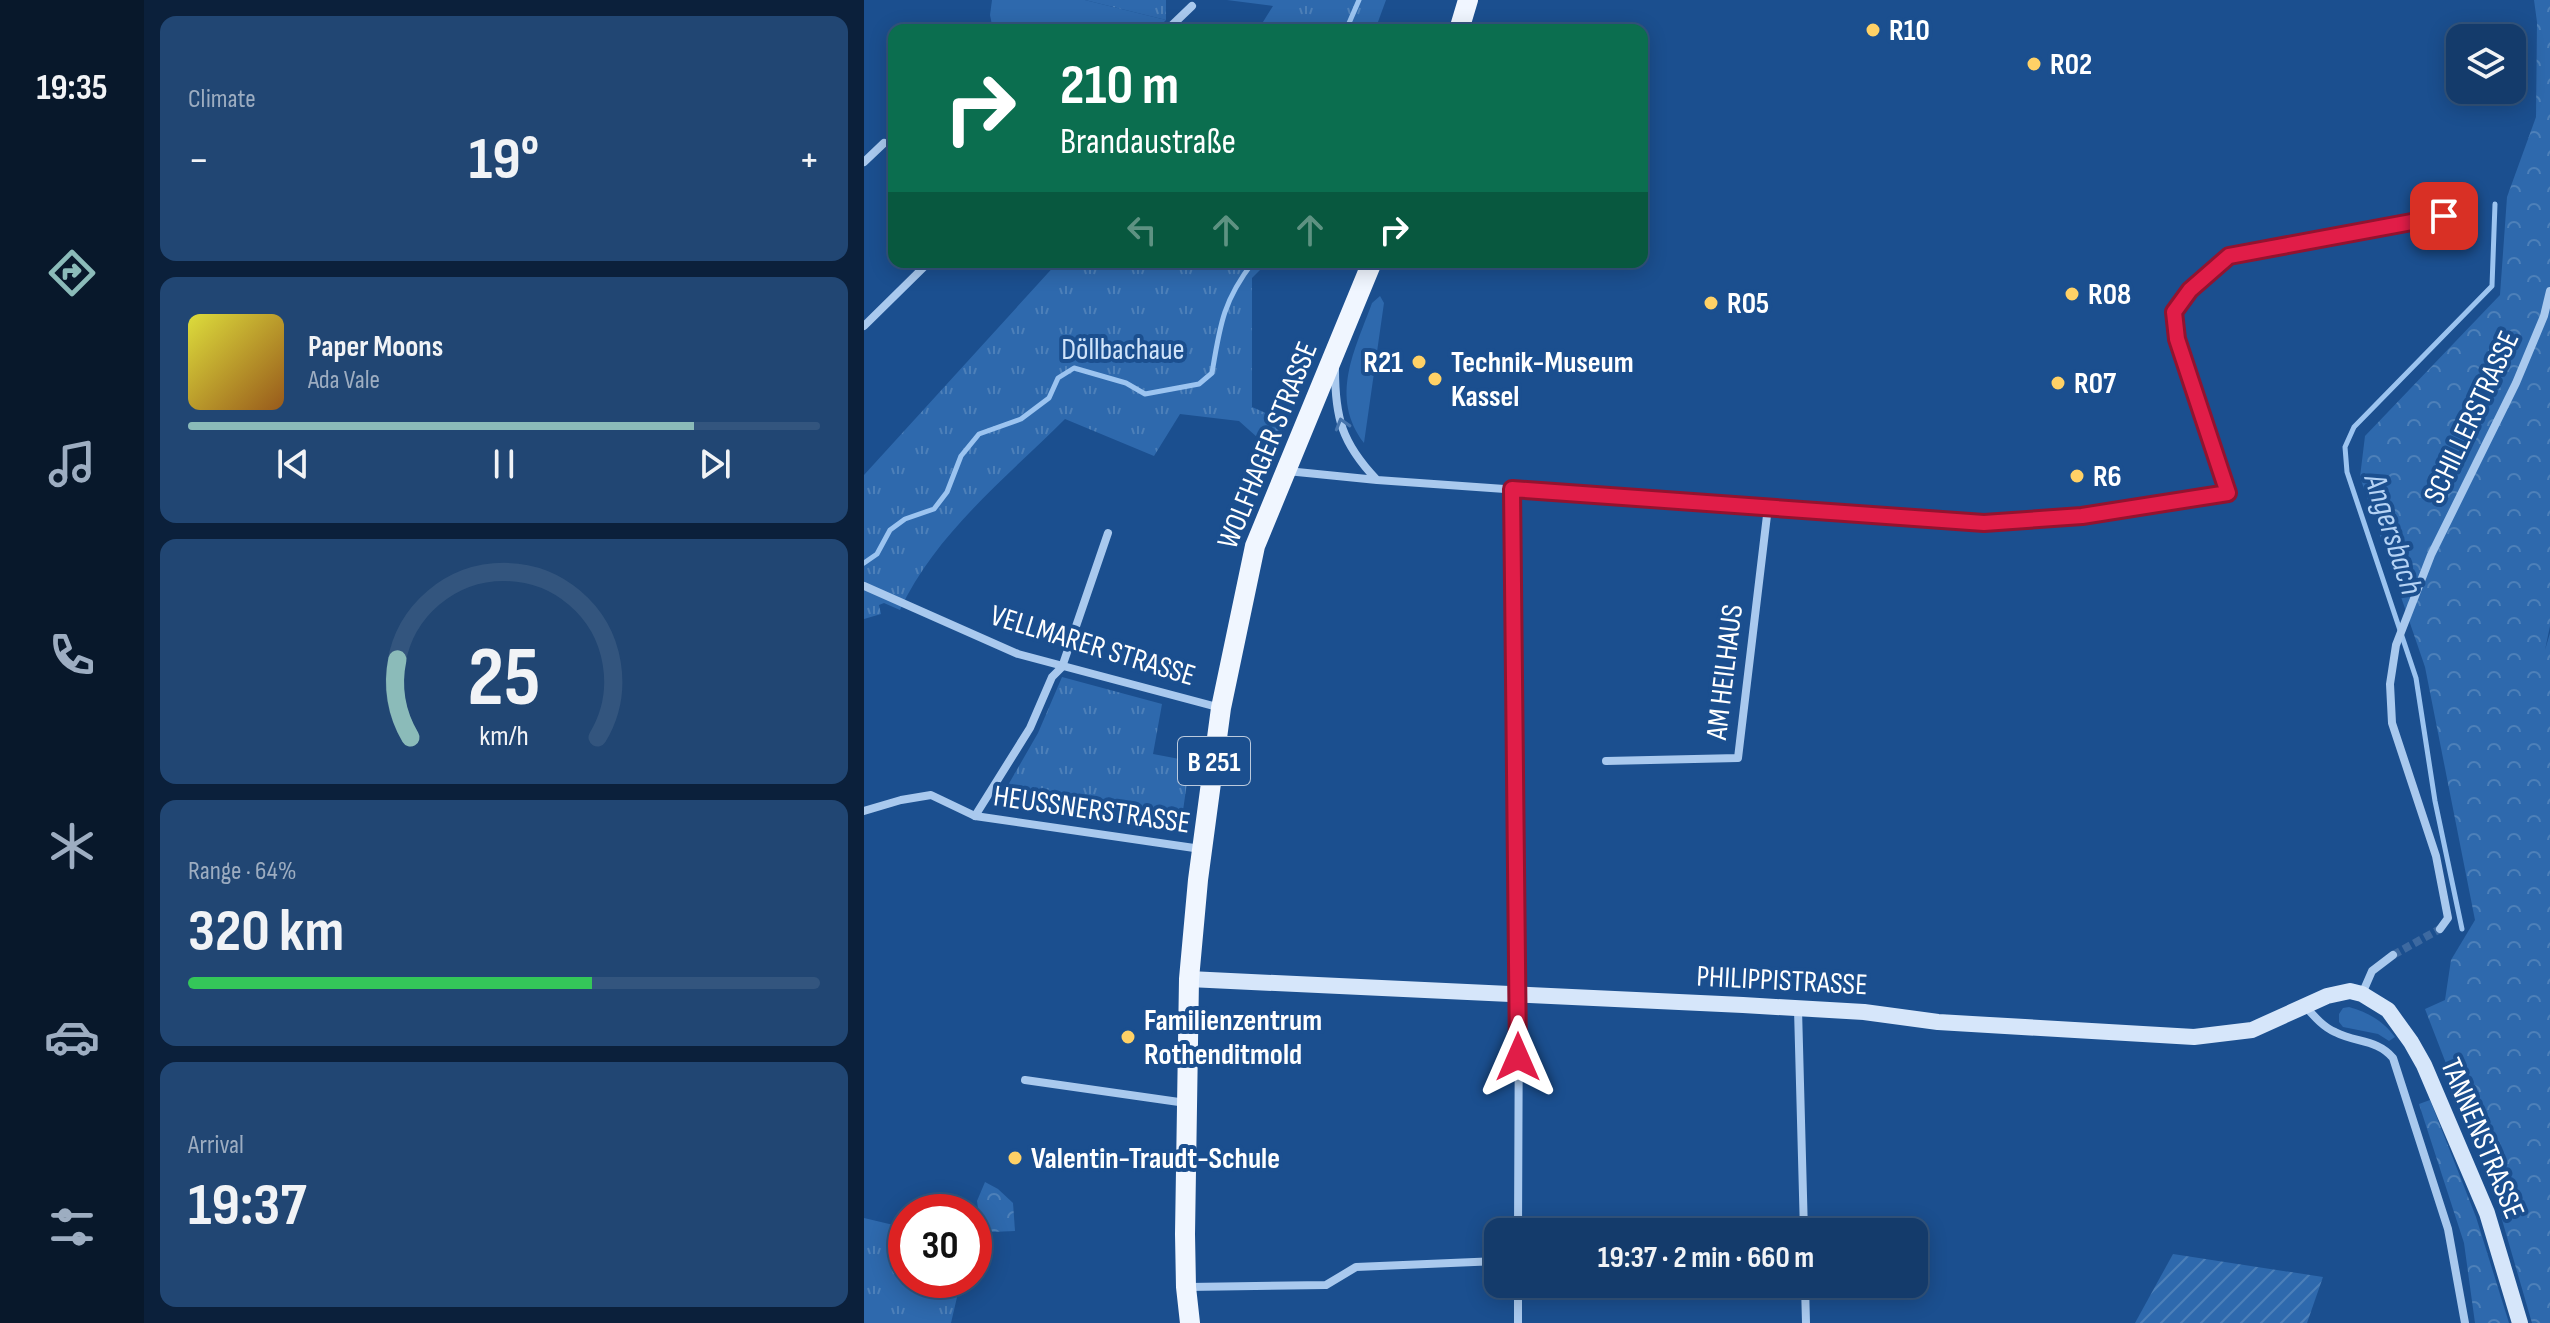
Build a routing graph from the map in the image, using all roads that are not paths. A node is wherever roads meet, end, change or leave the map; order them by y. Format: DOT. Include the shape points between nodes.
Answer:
graph roads {
  1 [pos="1468,0"];
  2 [pos="1192,6"];
  3 [pos="1173,24"];
  4 [pos="1461,24"];
  5 [pos="884,143"];
  6 [pos="864,162"];
  7 [pos="2466,212"];
  8 [pos="923,268"];
  9 [pos="1370,268"];
  10 [pos="2550,291"];
  11 [pos="864,326"];
  12 [pos="1334,357"];
  13 [pos="1286,471"];
  14 [pos="1377,480"];
  15 [pos="1512,489"];
  16 [pos="1768,507"];
  17 [pos="1108,533"];
  18 [pos="864,586"];
  19 [pos="1062,667"];
  20 [pos="1221,708"];
  21 [pos="1606,761"];
  22 [pos="864,811"];
  23 [pos="975,816"];
  24 [pos="1202,849"];
  25 [pos="2440,929"];
  26 [pos="2393,955"];
  27 [pos="1189,979"];
  28 [pos="2362,994"];
  29 [pos="1519,996"];
  30 [pos="2306,1007"];
  31 [pos="1798,1009"];
  32 [pos="1025,1080"];
  33 [pos="1188,1104"];
  34 [pos="1518,1218"];
  35 [pos="1804,1218"];
  36 [pos="1484,1262"];
  37 [pos="1186,1287"];
  38 [pos="1518,1298"];
  39 [pos="1805,1298"];
  40 [pos="1190,1323"];
  41 [pos="1518,1323"];
  42 [pos="1806,1323"];
  43 [pos="2465,1323"];
  44 [pos="2520,1323"];
  1 -- 4 [label="main road"];
  2 -- 3 [label="street"];
  5 -- 6 [label="street"];
  7 -- 16 [label="street" via="2229,256 2190,290 2174,312 2177,339 2228,493 2082,516 1984,523"];
  8 -- 11 [label="street"];
  9 -- 12 [label="main road, WOLFHAGER STRASSE / B 251"];
  10 -- 25 [label="street, SCHILLERSTRASSE" via="2516,383 2431,555 2396,645 2392,723 2436,856 2448,918"];
  12 -- 13 [label="main road, WOLFHAGER STRASSE / B 251"];
  14 -- 12 [label="street, one-way" via="1348,445 1337,404"];
  13 -- 14 [label="street"];
  13 -- 20 [label="main road, WOLFHAGER STRASSE / B 251" via="1255,546"];
  14 -- 15 [label="street"];
  15 -- 16 [label="street"];
  15 -- 29 [label="street"];
  16 -- 21 [label="street, AM HEILHAUS" via="1738,758"];
  17 -- 19 [label="street"];
  18 -- 19 [label="street, VELLMARER STRASSE" via="1018,654"];
  19 -- 20 [label="street, VELLMARER STRASSE"];
  19 -- 23 [label="street"];
  20 -- 24 [label="main road, WOLFHAGER STRASSE / B 251"];
  22 -- 23 [label="street, HEUSSNERSTRASSE" via="931,795"];
  23 -- 24 [label="street, HEUSSNERSTRASSE"];
  24 -- 27 [label="main road, WOLFHAGER STRASSE / B 251"];
  26 -- 28 [label="street" via="2372,971"];
  27 -- 29 [label="street, PHILIPPISTRASSE"];
  27 -- 33 [label="main road, WOLFHAGER STRASSE / B 251"];
  28 -- 30 [label="street, PHILIPPISTRASSE" via="2338,992"];
  28 -- 44 [label="street, TANNENSTRASSE" via="2388,1010 2424,1065 2487,1213"];
  29 -- 31 [label="street, PHILIPPISTRASSE"];
  29 -- 34 [label="street"];
  30 -- 31 [label="street, PHILIPPISTRASSE" via="2252,1030 2214,1037"];
  30 -- 43 [label="street" via="2335,1033 2381,1045 2393,1058 2448,1229"];
  31 -- 35 [label="street"];
  32 -- 33 [label="street"];
  33 -- 37 [label="main road, WOLFHAGER STRASSE / B 251"];
  36 -- 37 [label="street" via="1356,1267 1326,1285"];
  37 -- 40 [label="main road, WOLFHAGER STRASSE / B 251"];
  38 -- 41 [label="street"];
  39 -- 42 [label="street"];
}
